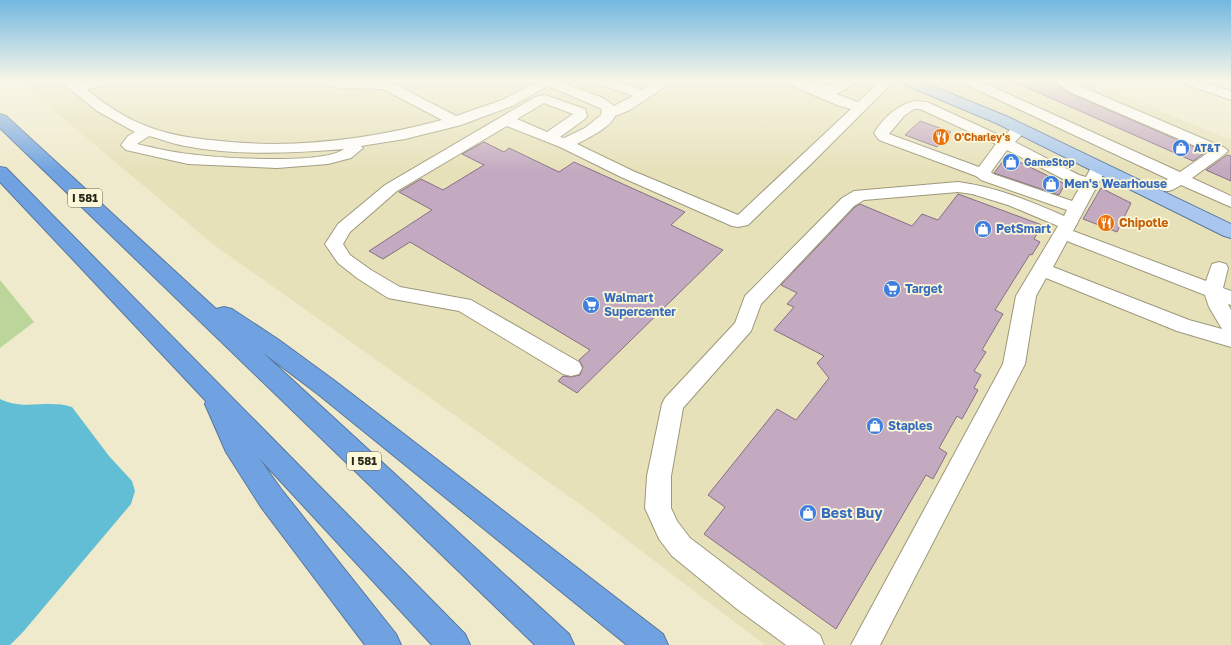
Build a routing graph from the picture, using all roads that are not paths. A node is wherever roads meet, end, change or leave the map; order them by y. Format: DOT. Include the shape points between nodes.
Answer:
graph roads {
  1 [pos="107,111"];
  2 [pos="435,111"];
  3 [pos="486,111"];
  4 [pos="521,111"];
  5 [pos="578,111"];
  6 [pos="614,111"];
  7 [pos="855,111"];
  8 [pos="901,111"];
  9 [pos="933,111"];
  10 [pos="999,111"];
  11 [pos="1005,111"];
  12 [pos="1011,111"];
  13 [pos="1018,111"];
  14 [pos="1127,111"];
  15 [pos="609,113"];
  16 [pos="0,119"];
  17 [pos="1031,119"];
  18 [pos="506,120"];
  19 [pos="456,122"];
  20 [pos="147,131"];
  21 [pos="548,138"];
  22 [pos="357,142"];
  23 [pos="1005,143"];
  24 [pos="565,144"];
  25 [pos="0,172"];
  26 [pos="982,173"];
  27 [pos="1094,175"];
  28 [pos="1182,178"];
  29 [pos="1166,187"];
  30 [pos="1231,202"];
  31 [pos="1231,219"];
  32 [pos="1069,222"];
  33 [pos="1231,232"];
  34 [pos="1219,268"];
  35 [pos="1041,269"];
  36 [pos="169,278"];
  37 [pos="1213,291"];
  38 [pos="1231,298"];
  39 [pos="1231,327"];
  40 [pos="1231,339"];
  41 [pos="571,368"];
  42 [pos="210,389"];
  43 [pos="385,645"];
  44 [pos="454,645"];
  45 [pos="558,645"];
  46 [pos="652,645"];
  47 [pos="810,645"];
  48 [pos="865,645"];
  1 -- 20 [label="street"];
  2 -- 19 [label="street"];
  3 -- 19 [label="street"];
  4 -- 18 [label="street"];
  5 -- 21 [label="street" via="580,116"];
  6 -- 15 [label="street"];
  7 -- 24 [label="street" via="805,162 738,222"];
  8 -- 26 [label="street" via="881,133 884,137"];
  9 -- 23 [label="street"];
  10 -- 17 [label="main road"];
  11 -- 17 [label="main road"];
  12 -- 17 [label="main road"];
  13 -- 17 [label="street"];
  14 -- 28 [label="street" via="1220,151"];
  15 -- 24 [label="street" via="600,124"];
  16 -- 36 [label="highway, I 581"];
  17 -- 23 [label="street"];
  17 -- 27 [label="main road"];
  17 -- 28 [label="street"];
  17 -- 29 [label="main road" via="1049,137 1154,188"];
  18 -- 21 [label="street"];
  18 -- 41 [label="street" via="392,188 344,228 334,244 344,259 395,293 464,305"];
  19 -- 22 [label="street" via="417,132"];
  20 -- 22 [label="street" via="191,142 238,147 292,148"];
  20 -- 22 [label="street" via="133,139 129,145 187,158 228,162 294,162 339,158 352,153"];
  21 -- 24 [label="street"];
  23 -- 26 [label="street"];
  23 -- 27 [label="street" via="1073,178"];
  25 -- 42 [label="highway"];
  26 -- 32 [label="street"];
  27 -- 32 [label="street"];
  27 -- 33 [label="main road"];
  28 -- 29 [label="street"];
  28 -- 30 [label="street"];
  29 -- 31 [label="main road"];
  32 -- 35 [label="street"];
  32 -- 37 [label="street"];
  32 -- 47 [label="street" via="998,195 958,186 860,195 848,202 752,301 744,326 674,404 659,476 658,508 668,530 681,547"];
  34 -- 37 [label="street"];
  35 -- 40 [label="street" via="1184,326"];
  35 -- 48 [label="street" via="1026,296 1014,364"];
  36 -- 45 [label="highway, I 581"];
  36 -- 46 [label="highway" via="271,346 327,388"];
  37 -- 38 [label="street"];
  37 -- 39 [label="street"];
  42 -- 43 [label="highway" via="235,444 271,498"];
  42 -- 44 [label="highway"];
}
